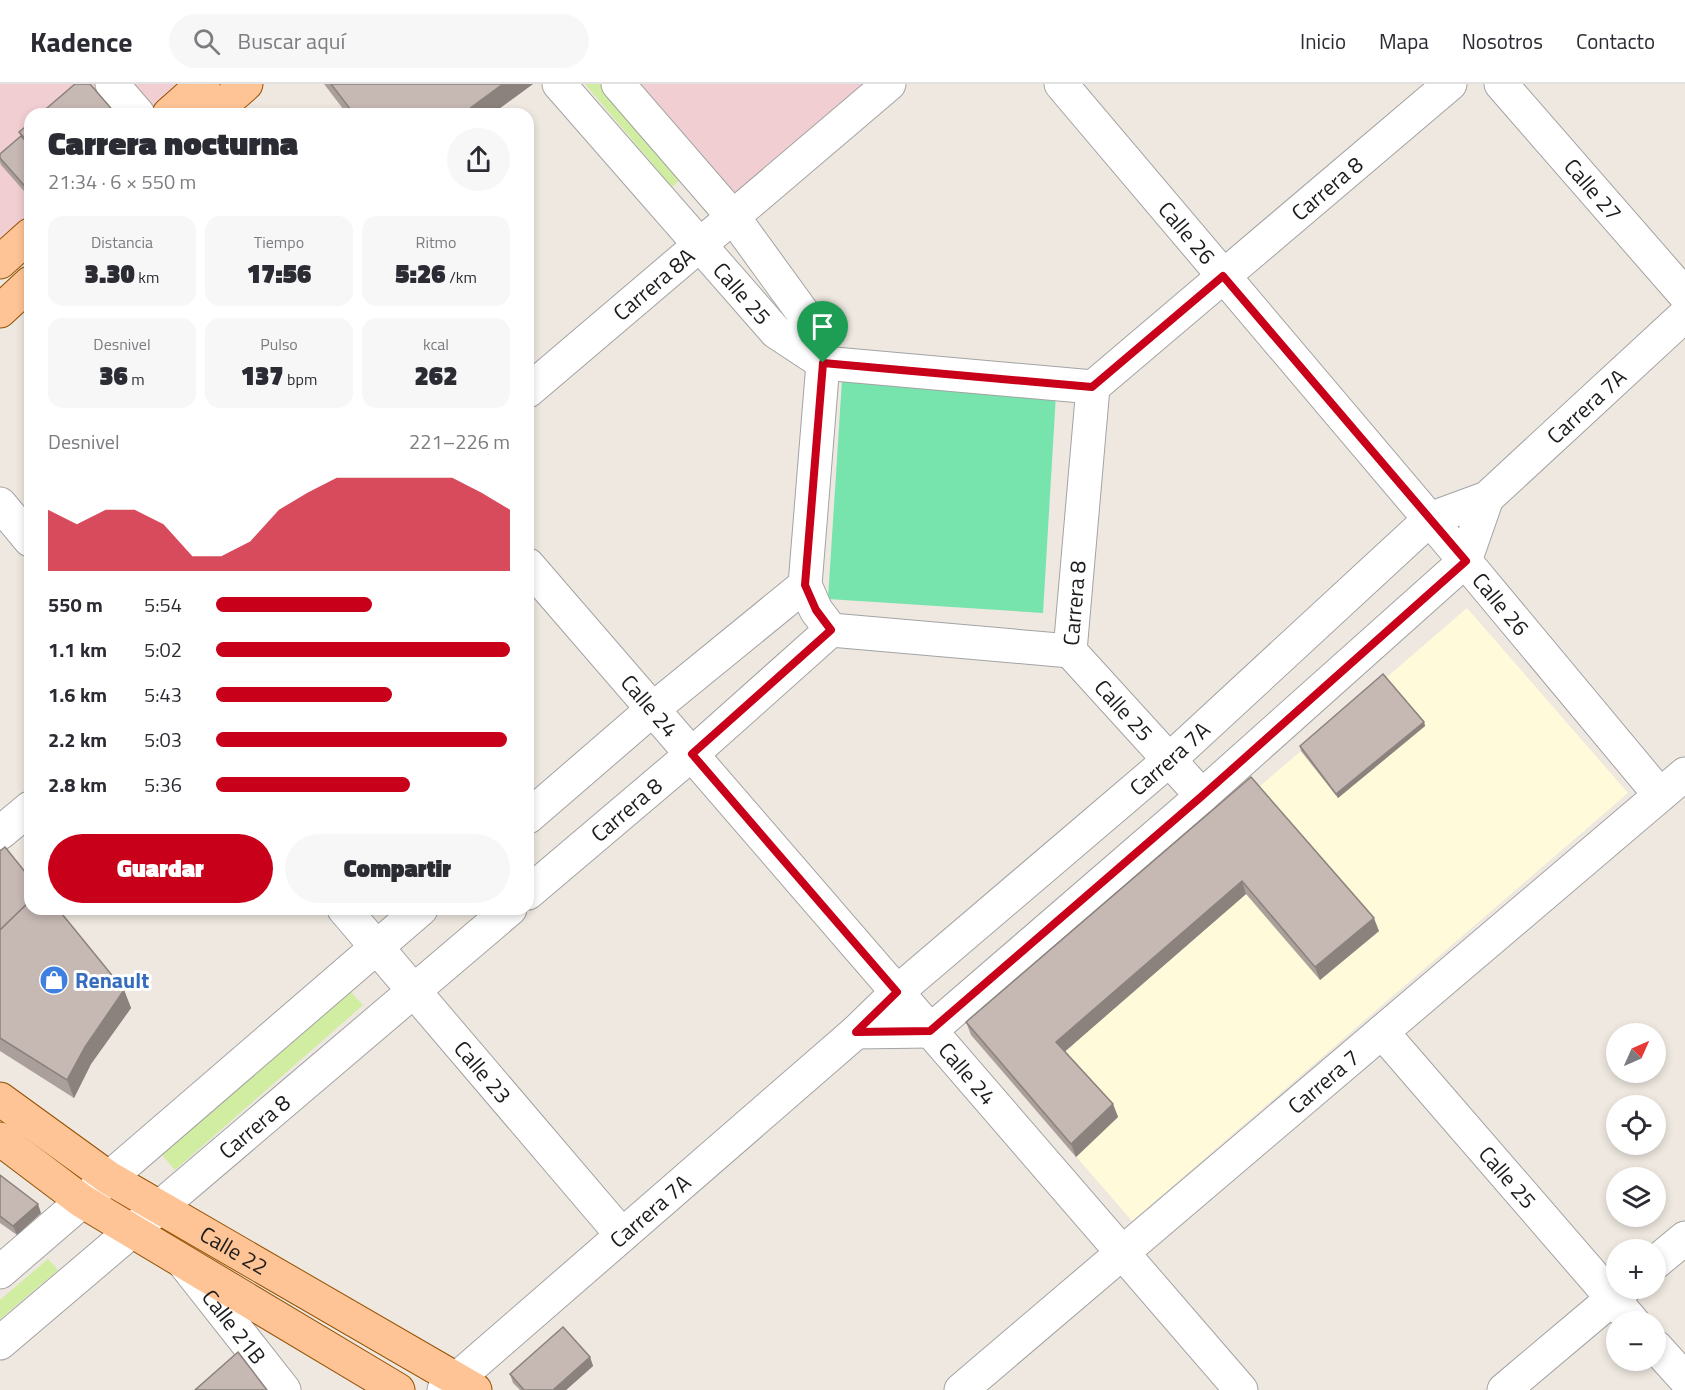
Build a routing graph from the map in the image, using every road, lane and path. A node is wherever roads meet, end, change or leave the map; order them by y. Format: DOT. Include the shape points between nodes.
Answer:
graph roads {
  1 [pos="112,84"];
  2 [pos="203,84"];
  3 [pos="246,84"];
  4 [pos="559,84"];
  5 [pos="618,84"];
  6 [pos="889,84"];
  7 [pos="1061,84"];
  8 [pos="1450,84"];
  9 [pos="1501,84"];
  10 [pos="133,108"];
  11 [pos="176,108"];
  12 [pos="219,108"];
  13 [pos="734,218"];
  14 [pos="24,240"];
  15 [pos="700,246"];
  16 [pos="0,261"];
  17 [pos="1223,276"];
  18 [pos="24,289"];
  19 [pos="1685,295"];
  20 [pos="0,311"];
  21 [pos="1685,315"];
  22 [pos="823,363"];
  23 [pos="534,386"];
  24 [pos="1092,387"];
  25 [pos="1487,498"];
  26 [pos="0,504"];
  27 [pos="1430,519"];
  28 [pos="24,533"];
  29 [pos="1466,561"];
  30 [pos="534,572"];
  31 [pos="805,585"];
  32 [pos="831,630"];
  33 [pos="1070,651"];
  34 [pos="653,709"];
  35 [pos="692,754"];
  36 [pos="1168,761"];
  37 [pos="1685,774"];
  38 [pos="1660,795"];
  39 [pos="1202,796"];
  40 [pos="534,812"];
  41 [pos="24,813"];
  42 [pos="0,833"];
  43 [pos="534,888"];
  44 [pos="349,915"];
  45 [pos="414,915"];
  46 [pos="503,915"];
  47 [pos="377,947"];
  48 [pos="414,990"];
  49 [pos="897,992"];
  50 [pos="930,1031"];
  51 [pos="856,1032"];
  52 [pos="1382,1032"];
  53 [pos="0,1099"];
  54 [pos="0,1139"];
  55 [pos="109,1178"];
  56 [pos="82,1201"];
  57 [pos="159,1208"];
  58 [pos="131,1232"];
  59 [pos="622,1235"];
  60 [pos="1685,1238"];
  61 [pos="1122,1253"];
  62 [pos="1666,1254"];
  63 [pos="184,1263"];
  64 [pos="0,1272"];
  65 [pos="1624,1303"];
  66 [pos="0,1343"];
  67 [pos="1666,1358"];
  68 [pos="1685,1379"];
  69 [pos="458,1386"];
  70 [pos="284,1390"];
  71 [pos="398,1390"];
  72 [pos="961,1390"];
  73 [pos="1241,1390"];
  74 [pos="1504,1390"];
  1 -- 10 [label="street"];
  2 -- 11 [label="main road"];
  3 -- 12 [label="main road"];
  4 -- 15 [label="street, Calle 25"];
  5 -- 13 [label="street, Calle 25"];
  6 -- 13 [label="street, Carrera 8A"];
  7 -- 17 [label="street, Calle 26"];
  8 -- 17 [label="street, Carrera 8"];
  9 -- 19 [label="street, Calle 27"];
  13 -- 15 [label="street, Carrera 8A"];
  13 -- 22 [label="street, Calle 25" via="802,313"];
  14 -- 16 [label="main road"];
  15 -- 22 [label="street, Calle 25" via="776,333"];
  15 -- 23 [label="street, Carrera 8A"];
  17 -- 24 [label="street, Carrera 8"];
  17 -- 27 [label="street, Calle 26"];
  18 -- 20 [label="main road"];
  21 -- 25 [label="street, Carrera 7A"];
  22 -- 24 [label="street"];
  22 -- 31 [label="street"];
  24 -- 33 [label="street, Carrera 8"];
  25 -- 27 [label="street, Carrera 7A"];
  25 -- 29 [label="street, Carrera 7A"];
  26 -- 28 [label="street"];
  27 -- 29 [label="street, Calle 26"];
  27 -- 36 [label="street, Carrera 7A"];
  29 -- 38 [label="street, Calle 26"];
  29 -- 39 [label="street, Carrera 7A"];
  30 -- 34 [label="street, Calle 24"];
  31 -- 32 [label="street"];
  31 -- 34 [label="street"];
  32 -- 33 [label="street, Carrera 8"];
  32 -- 35 [label="street, Carrera 8"];
  33 -- 36 [label="street, Calle 25"];
  34 -- 35 [label="street, Calle 24"];
  34 -- 40 [label="street"];
  35 -- 43 [label="street, Carrera 8"];
  35 -- 49 [label="street, Calle 24"];
  36 -- 39 [label="street, Calle 25"];
  36 -- 49 [label="street, Carrera 7A"];
  37 -- 38 [label="street, Carrera 7"];
  38 -- 52 [label="street, Carrera 7"];
  39 -- 50 [label="street, Carrera 7A"];
  41 -- 42 [label="street"];
  44 -- 47 [label="street, Calle 23"];
  45 -- 47 [label="street"];
  46 -- 48 [label="street, Carrera 8"];
  47 -- 48 [label="street, Calle 23"];
  47 -- 55 [label="street"];
  48 -- 57 [label="street, Carrera 8"];
  48 -- 59 [label="street, Calle 23"];
  49 -- 50 [label="street, Calle 24"];
  49 -- 51 [label="street, Carrera 7A"];
  50 -- 51 [label="street"];
  50 -- 61 [label="street, Calle 24"];
  51 -- 59 [label="street, Carrera 7A"];
  52 -- 61 [label="street, Carrera 7"];
  52 -- 65 [label="street, Calle 25"];
  53 -- 55 [label="main road, Calle 22"];
  54 -- 56 [label="main road, Calle 22"];
  55 -- 56 [label="street"];
  55 -- 57 [label="main road, Calle 22"];
  56 -- 58 [label="main road, Calle 22"];
  56 -- 64 [label="street"];
  57 -- 58 [label="street, Carrera 8"];
  57 -- 69 [label="main road, Calle 22"];
  58 -- 63 [label="main road, Calle 22"];
  58 -- 66 [label="street, Carrera 8"];
  59 -- 69 [label="street, Carrera 7A"];
  60 -- 62 [label="street"];
  61 -- 72 [label="street, Carrera 7"];
  61 -- 73 [label="street, Calle 24"];
  63 -- 70 [label="street, Calle 21B"];
  63 -- 71 [label="main road, Calle 22"];
  65 -- 74 [label="street"];
  67 -- 68 [label="street"];
}
